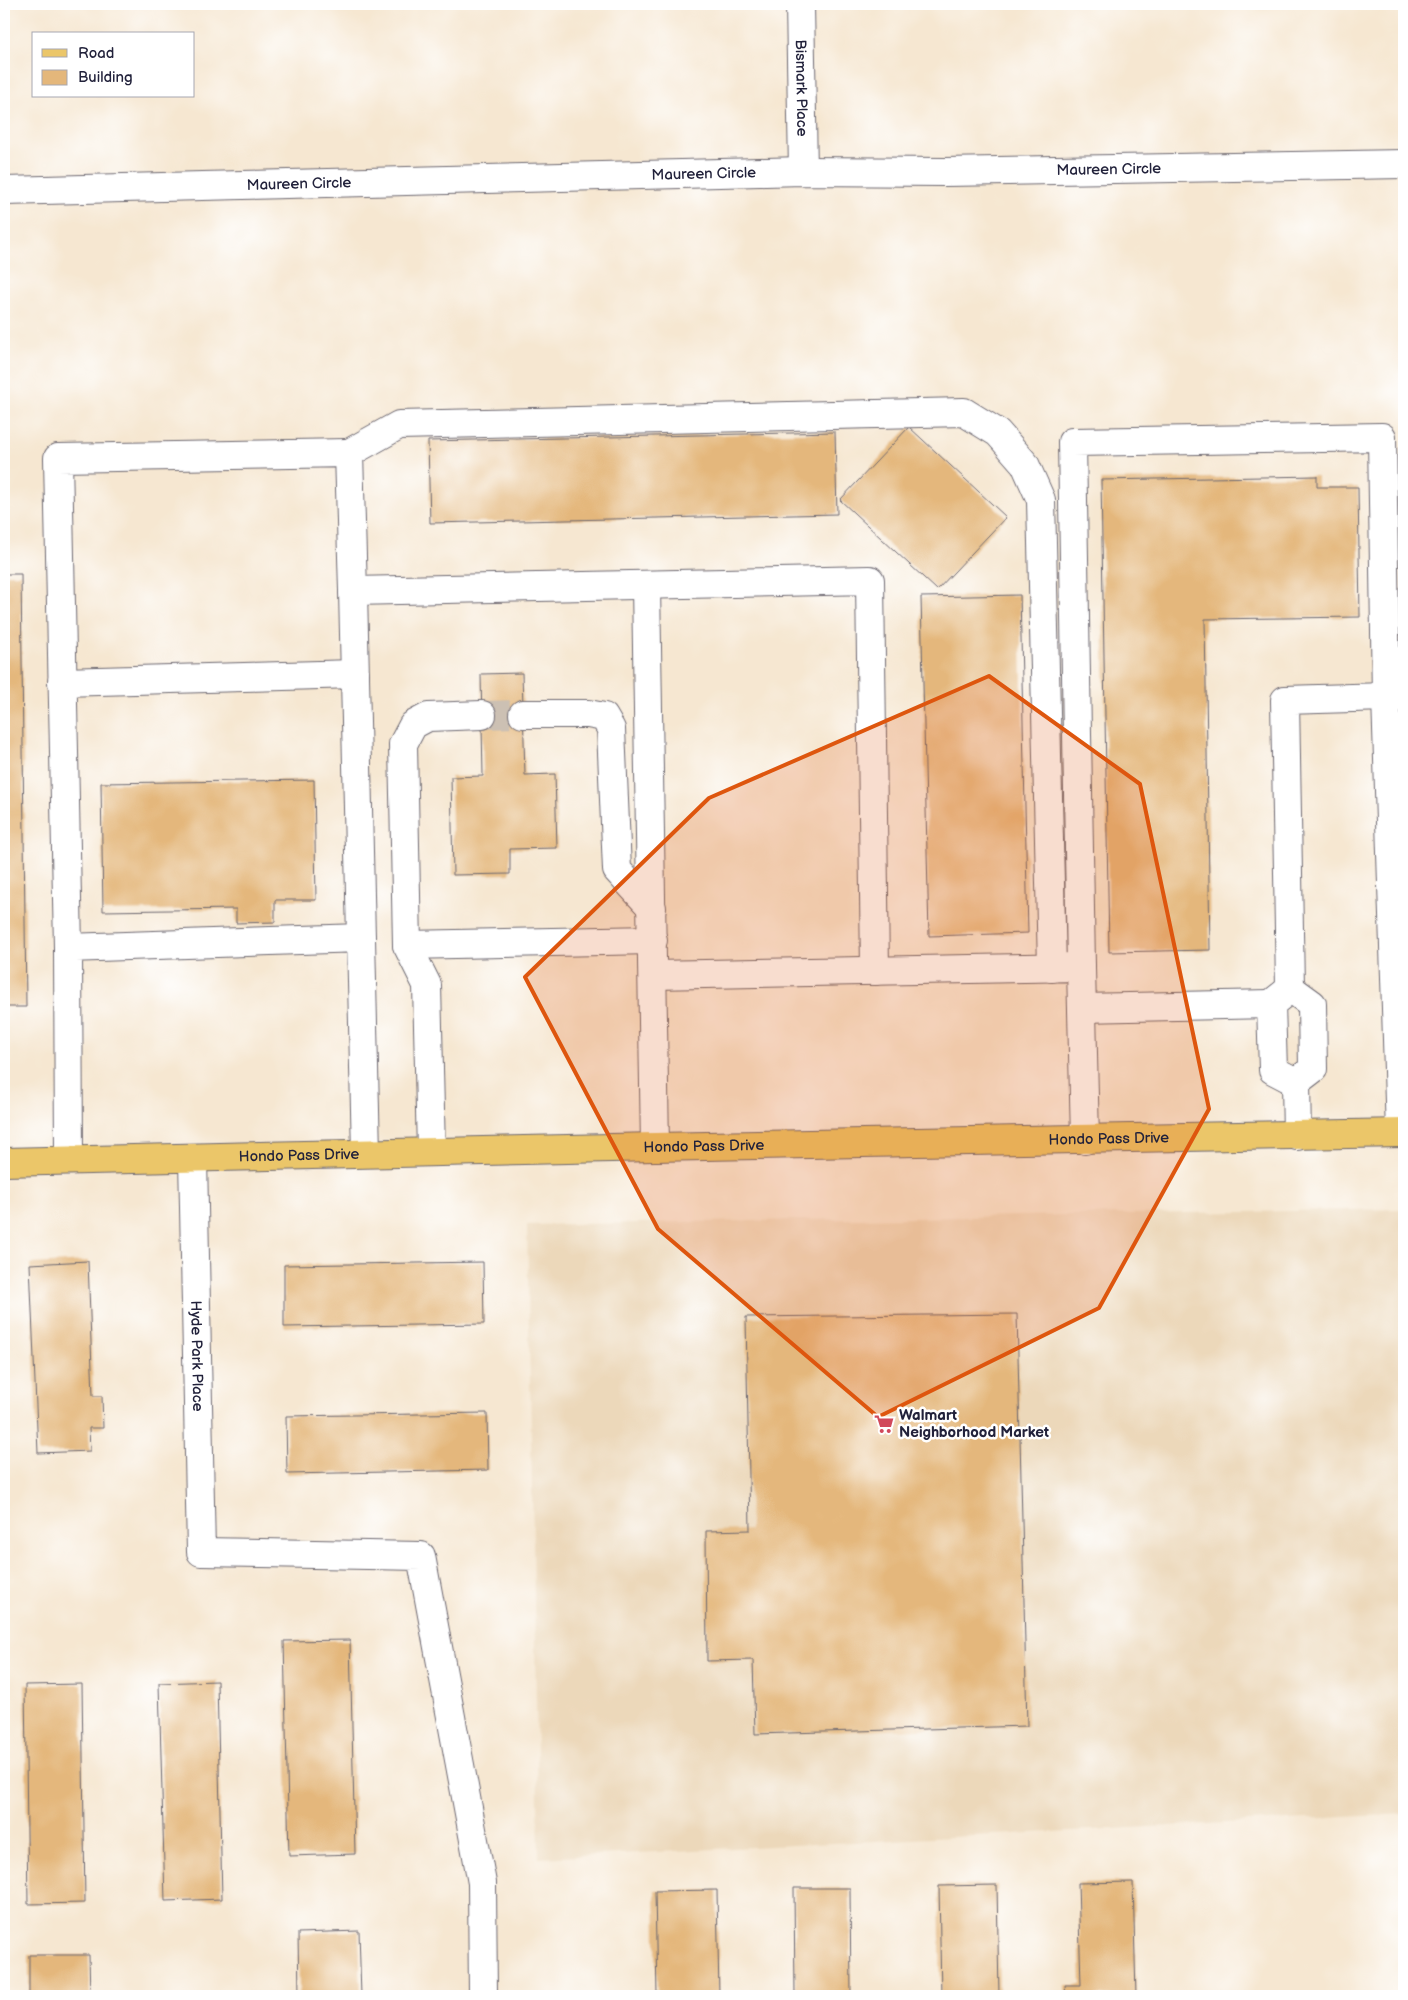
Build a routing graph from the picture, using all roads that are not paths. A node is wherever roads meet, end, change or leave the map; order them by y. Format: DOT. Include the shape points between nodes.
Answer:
graph roads {
  1 [pos="800,4"];
  2 [pos="1404,164"];
  3 [pos="803,171"];
  4 [pos="4,191"];
  5 [pos="349,453"];
  6 [pos="646,585"];
  7 [pos="352,591"];
  8 [pos="355,674"];
  9 [pos="62,682"];
  10 [pos="1386,697"];
  11 [pos="523,714"];
  12 [pos="482,715"];
  13 [pos="652,908"];
  14 [pos="361,938"];
  15 [pos="653,940"];
  16 [pos="408,945"];
  17 [pos="68,948"];
  18 [pos="1081,967"];
  19 [pos="1052,968"];
  20 [pos="874,971"];
  21 [pos="653,975"];
  22 [pos="1281,996"];
  23 [pos="1082,1008"];
  24 [pos="1296,1082"];
  25 [pos="1402,1133"];
  26 [pos="1297,1136"];
  27 [pos="1085,1140"];
  28 [pos="655,1146"];
  29 [pos="431,1152"];
  30 [pos="366,1153"];
  31 [pos="193,1158"];
  32 [pos="69,1160"];
  33 [pos="4,1162"];
  34 [pos="484,1996"];
  1 -- 3 [label="street, Bismark Place"];
  2 -- 3 [label="street, Maureen Circle" via="946,172"];
  3 -- 4 [label="street, Maureen Circle"];
  5 -- 7 [label="street"];
  5 -- 9 [label="street" via="58,458"];
  5 -- 19 [label="street" via="399,425 964,412 998,433 1025,464 1042,500"];
  6 -- 7 [label="street"];
  6 -- 13 [label="street"];
  6 -- 20 [label="street" via="870,580"];
  7 -- 8 [label="street"];
  8 -- 9 [label="street"];
  8 -- 14 [label="street"];
  9 -- 17 [label="street"];
  10 -- 18 [label="street" via="1382,437 1072,442"];
  10 -- 22 [label="street" via="1285,700"];
  10 -- 25 [label="street"];
  11 -- 13 [label="street" via="604,717 611,728 617,870"];
  12 -- 16 [label="street" via="428,717 413,725 403,744"];
  13 -- 15 [label="street"];
  14 -- 17 [label="street"];
  14 -- 30 [label="street"];
  15 -- 16 [label="street"];
  15 -- 21 [label="street"];
  16 -- 29 [label="street" via="427,985"];
  17 -- 32 [label="street"];
  18 -- 19 [label="street"];
  18 -- 23 [label="street"];
  19 -- 20 [label="street"];
  20 -- 21 [label="street"];
  21 -- 28 [label="street"];
  22 -- 23 [label="street"];
  22 -- 24 [label="street" via="1273,1070"];
  22 -- 24 [label="street" via="1312,1004 1313,1069"];
  23 -- 27 [label="street"];
  24 -- 26 [label="street"];
  25 -- 26 [label="main road, Hondo Pass Drive"];
  26 -- 27 [label="main road, Hondo Pass Drive"];
  27 -- 28 [label="main road, Hondo Pass Drive"];
  28 -- 29 [label="main road, Hondo Pass Drive"];
  29 -- 30 [label="main road, Hondo Pass Drive"];
  30 -- 31 [label="main road, Hondo Pass Drive"];
  31 -- 32 [label="main road, Hondo Pass Drive"];
  31 -- 34 [label="street, Hyde Park Place" via="201,1552 421,1556 482,1883"];
  32 -- 33 [label="main road, Hondo Pass Drive"];
}
